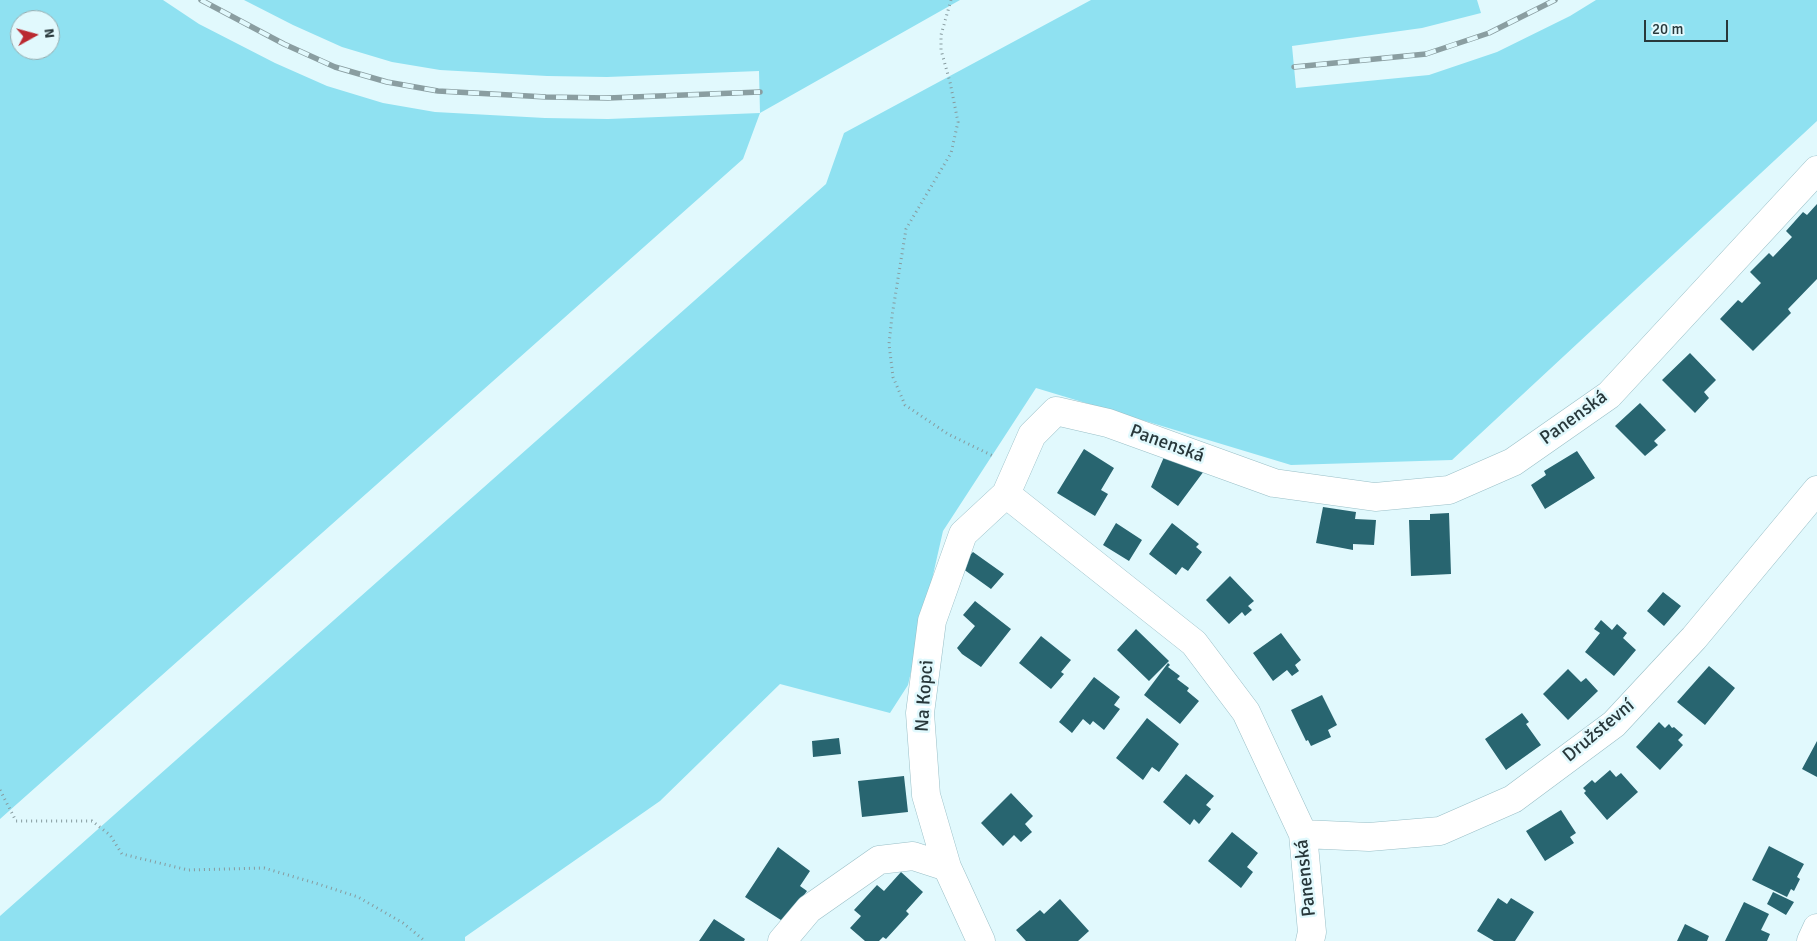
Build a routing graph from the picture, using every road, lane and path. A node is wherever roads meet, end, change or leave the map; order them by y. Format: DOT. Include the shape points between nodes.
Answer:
graph roads {
  1 [pos="951,0"];
  2 [pos="1817,170"];
  3 [pos="1817,490"];
  4 [pos="1006,494"];
  5 [pos="0,790"];
  6 [pos="1303,834"];
  7 [pos="947,867"];
  8 [pos="1817,928"];
  9 [pos="425,941"];
  10 [pos="782,941"];
  11 [pos="982,941"];
  12 [pos="1310,941"];
  13 [pos="1811,941"];
  1 -- 4 [label="path" via="941,35 958,122 951,153 906,230 889,344 893,378 905,405 948,434 1003,462"];
  2 -- 4 [label="street, Panenská" via="1608,396 1513,462 1449,490 1375,497 1274,483 1108,423 1056,411 1032,435"];
  3 -- 6 [label="street, Družstevní" via="1694,638 1614,724 1514,799 1440,831 1369,837"];
  4 -- 6 [label="street, Panenská" via="1194,643 1246,712"];
  4 -- 7 [label="street, Na Kopci" via="963,534 932,621 920,713 926,795"];
  5 -- 9 [label="path" via="16,821 92,821 110,835 122,854 188,870 264,868 358,897 403,923"];
  6 -- 12 [label="street, Panenská" via="1312,932"];
  7 -- 10 [label="street" via="913,856 879,860 809,908"];
  7 -- 11 [label="street, Na Kopci"];
  8 -- 13 [label="street"];
}
